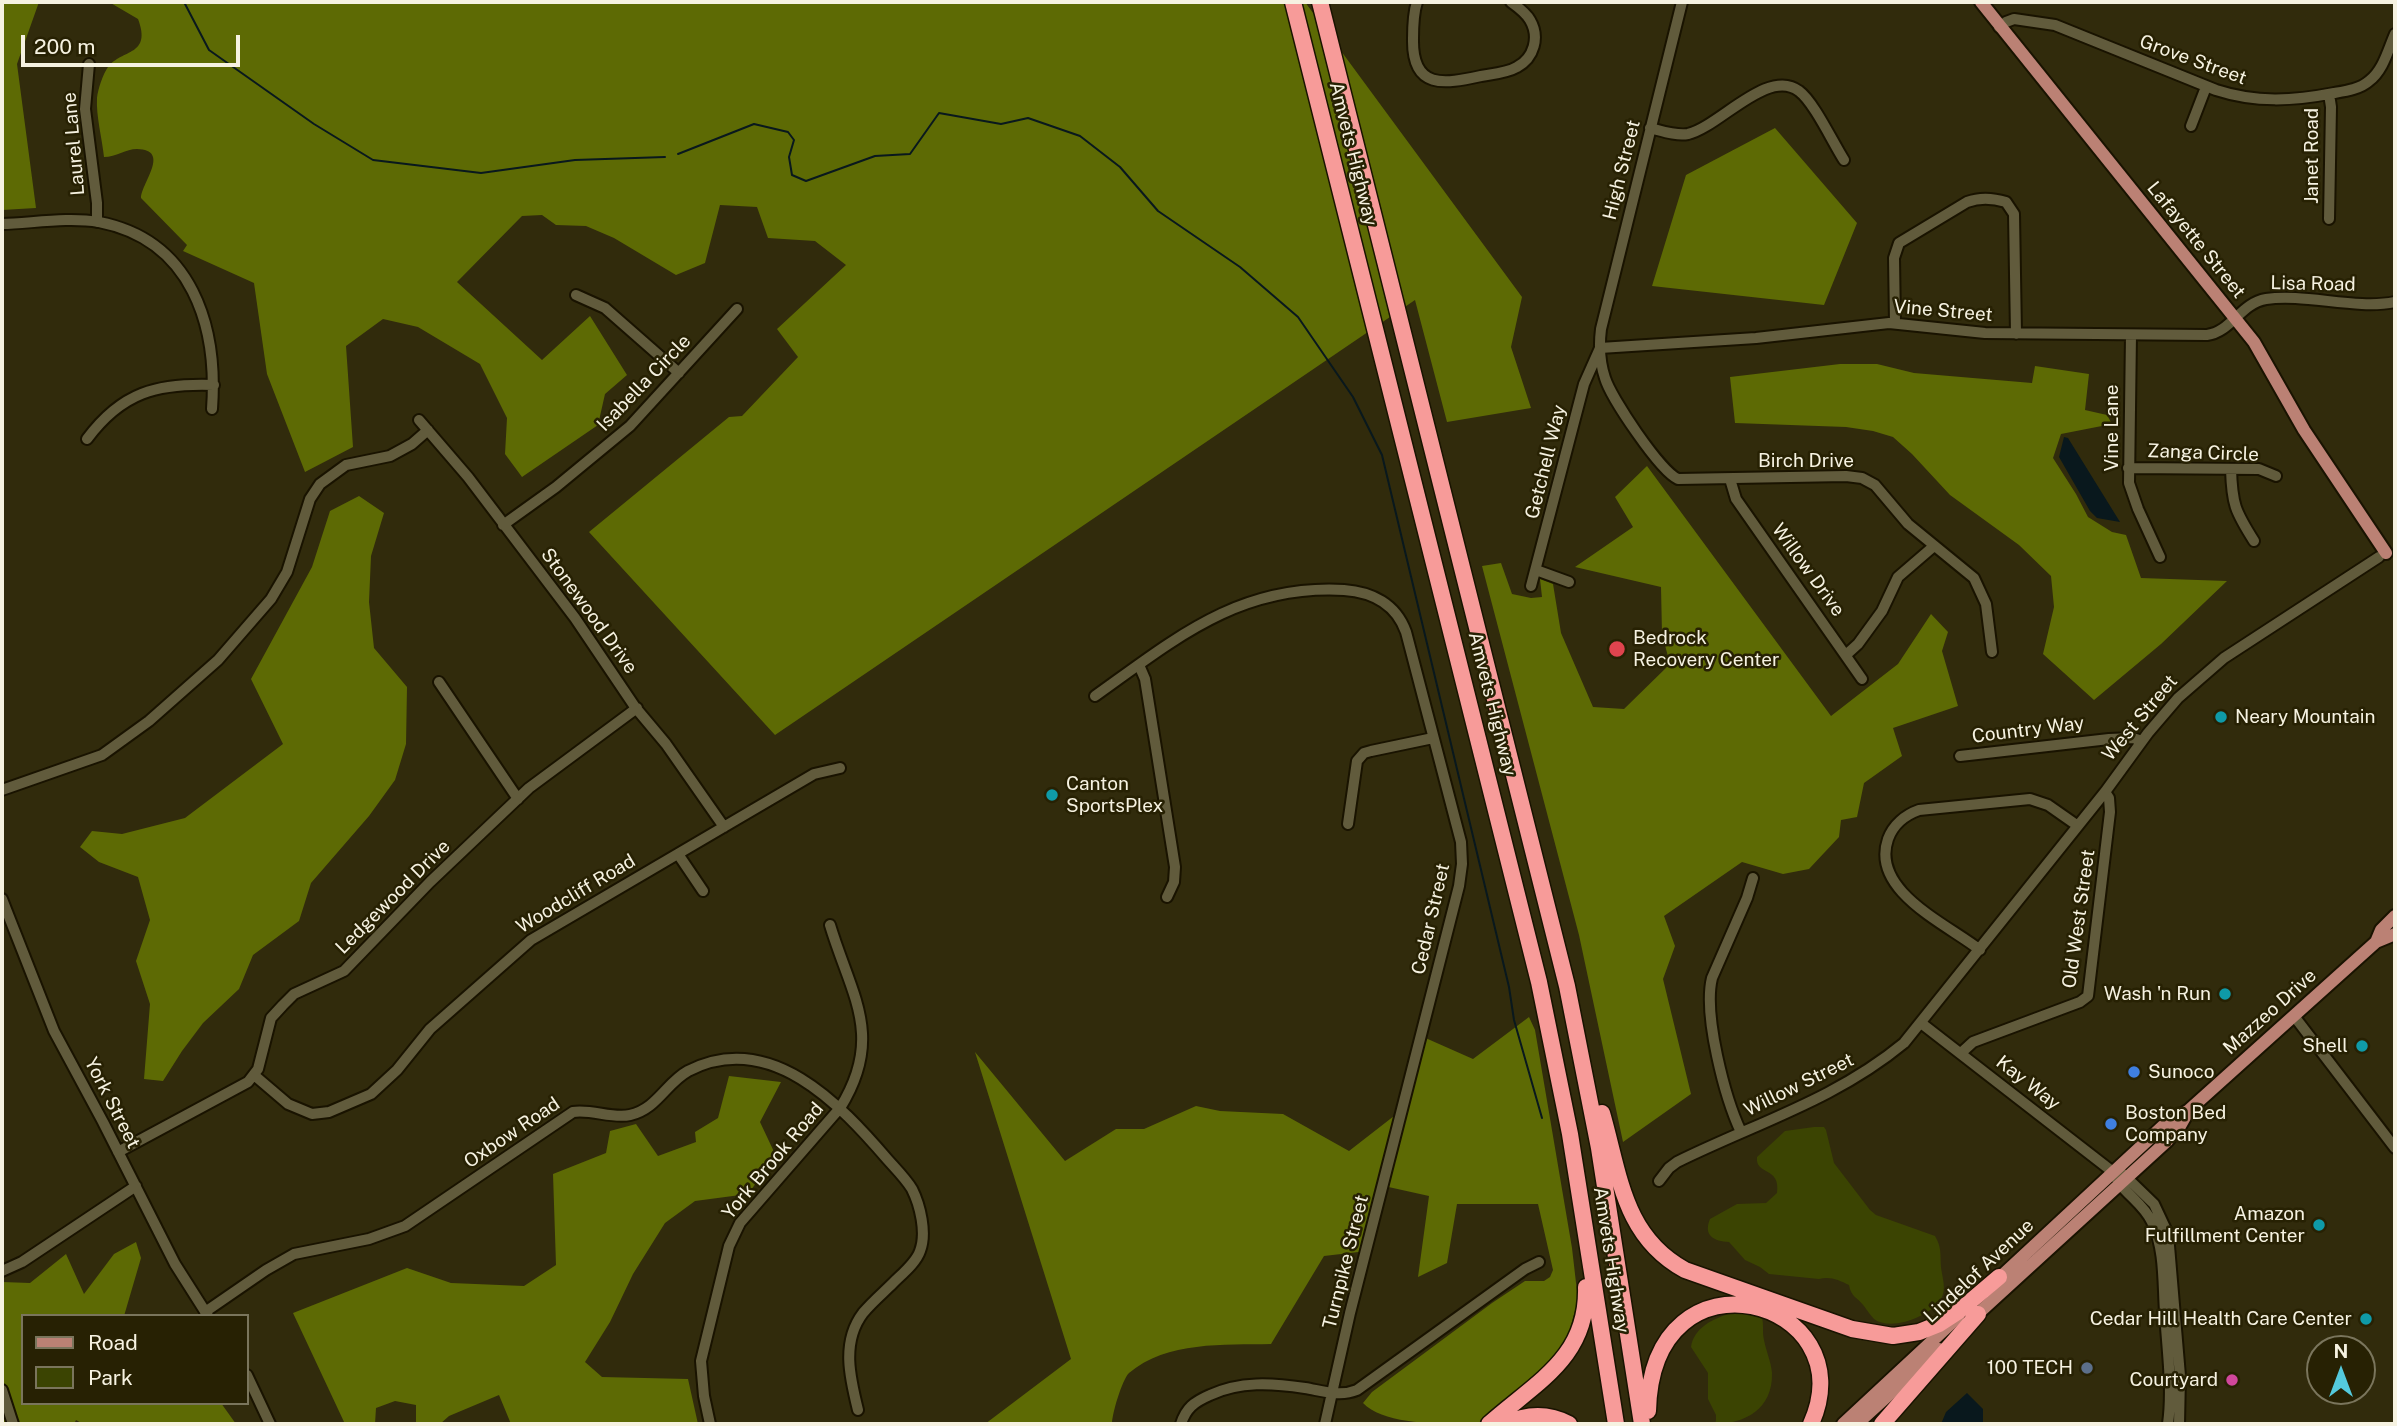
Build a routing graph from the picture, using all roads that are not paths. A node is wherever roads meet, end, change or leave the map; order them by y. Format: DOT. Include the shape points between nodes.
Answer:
graph roads {
  1 [pos="1293,2"];
  2 [pos="1320,2"];
  3 [pos="1417,2"];
  4 [pos="1511,2"];
  5 [pos="1682,2"];
  6 [pos="1981,2"];
  7 [pos="1999,27"];
  8 [pos="2395,34"];
  9 [pos="89,64"];
  10 [pos="2206,87"];
  11 [pos="2329,94"];
  12 [pos="2191,126"];
  13 [pos="1650,128"];
  14 [pos="1843,160"];
  15 [pos="2329,219"];
  16 [pos="97,222"];
  17 [pos="2,225"];
  18 [pos="576,295"];
  19 [pos="2395,302"];
  20 [pos="737,309"];
  21 [pos="2235,318"];
  22 [pos="1895,323"];
  23 [pos="2016,334"];
  24 [pos="2130,335"];
  25 [pos="1601,348"];
  26 [pos="679,373"];
  27 [pos="214,385"];
  28 [pos="212,409"];
  29 [pos="419,420"];
  30 [pos="428,430"];
  31 [pos="87,439"];
  32 [pos="2128,468"];
  33 [pos="2231,469"];
  34 [pos="2276,476"];
  35 [pos="1730,479"];
  36 [pos="503,524"];
  37 [pos="2254,541"];
  38 [pos="1934,546"];
  39 [pos="2387,554"];
  40 [pos="2160,557"];
  41 [pos="1536,570"];
  42 [pos="1569,582"];
  43 [pos="1531,586"];
  44 [pos="1992,652"];
  45 [pos="1847,654"];
  46 [pos="1139,665"];
  47 [pos="1862,679"];
  48 [pos="439,682"];
  49 [pos="1095,696"];
  50 [pos="637,708"];
  51 [pos="1433,738"];
  52 [pos="2141,741"];
  53 [pos="1960,756"];
  54 [pos="840,768"];
  55 [pos="2,790"];
  56 [pos="2105,792"];
  57 [pos="518,799"];
  58 [pos="1348,824"];
  59 [pos="2078,826"];
  60 [pos="724,827"];
  61 [pos="678,855"];
  62 [pos="1753,878"];
  63 [pos="703,891"];
  64 [pos="1167,897"];
  65 [pos="2,899"];
  66 [pos="2395,916"];
  67 [pos="830,925"];
  68 [pos="1992,934"];
  69 [pos="2395,934"];
  70 [pos="2376,943"];
  71 [pos="1980,950"];
  72 [pos="1567,986"];
  73 [pos="2294,1016"];
  74 [pos="1921,1023"];
  75 [pos="1961,1053"];
  76 [pos="254,1075"];
  77 [pos="840,1108"];
  78 [pos="1403,1109"];
  79 [pos="2189,1110"];
  80 [pos="1741,1132"];
  81 [pos="2141,1145"];
  82 [pos="2395,1148"];
  83 [pos="118,1152"];
  84 [pos="2154,1153"];
  85 [pos="2113,1172"];
  86 [pos="1576,1173"];
  87 [pos="1659,1181"];
  88 [pos="2124,1181"];
  89 [pos="136,1186"];
  90 [pos="1539,1262"];
  91 [pos="2,1271"];
  92 [pos="1999,1277"];
  93 [pos="206,1314"];
  94 [pos="1978,1314"];
  95 [pos="248,1377"];
  96 [pos="2,1390"];
  97 [pos="1331,1393"];
  98 [pos="858,1410"];
  99 [pos="13,1424"];
  100 [pos="270,1424"];
  101 [pos="710,1424"];
  102 [pos="1181,1424"];
  103 [pos="1325,1424"];
  104 [pos="1489,1424"];
  105 [pos="1506,1424"];
  106 [pos="1569,1424"];
  107 [pos="1616,1424"];
  108 [pos="1645,1424"];
  109 [pos="1811,1424"];
  110 [pos="1843,1424"];
  111 [pos="1857,1424"];
  112 [pos="1882,1424"];
  113 [pos="2168,1424"];
  114 [pos="2179,1424"];
  1 -- 86 [label="highway, Amvets Highway" via="1527,929"];
  2 -- 72 [label="highway, Amvets Highway"];
  3 -- 4 [label="street" via="1416,64 1430,79 1445,83 1510,70 1527,60 1535,42 1534,27"];
  5 -- 13 [label="street, High Street"];
  6 -- 7 [label="main road, Lafayette Street"];
  7 -- 10 [label="street, Grove Street" via="2014,19 2056,25"];
  7 -- 21 [label="main road, Lafayette Street"];
  8 -- 11 [label="street, Grove Street" via="2368,82"];
  9 -- 16 [label="street, Laurel Lane" via="85,109"];
  10 -- 11 [label="street, Grove Street" via="2261,100"];
  10 -- 12 [label="street"];
  11 -- 15 [label="street, Janet Road"];
  13 -- 14 [label="street" via="1691,133 1765,89 1786,86 1806,98"];
  13 -- 25 [label="street, High Street" via="1602,325"];
  16 -- 17 [label="street"];
  16 -- 27 [label="street" via="145,239 163,253 193,290 205,317"];
  18 -- 26 [label="street" via="605,308"];
  19 -- 21 [label="street, Lisa Road" via="2266,299"];
  20 -- 26 [label="street, Isabella Circle"];
  21 -- 24 [label="street, Vine Street" via="2212,335"];
  21 -- 39 [label="main road, Lafayette Street"];
  22 -- 23 [label="street, Vine Street"];
  22 -- 23 [label="street" via="1894,254 1899,243 1963,204 1987,198 2006,202 2014,214"];
  22 -- 25 [label="street, Vine Street"];
  23 -- 24 [label="street, Vine Street"];
  24 -- 32 [label="street, Vine Lane"];
  25 -- 35 [label="street, Birch Drive" via="1604,376 1612,394 1666,472 1682,480"];
  25 -- 41 [label="street, Getchell Way" via="1582,393"];
  26 -- 36 [label="street, Isabella Circle" via="607,447"];
  27 -- 28 [label="street"];
  27 -- 31 [label="street" via="173,385 147,391 113,410"];
  29 -- 30 [label="street, Stonewood Drive"];
  30 -- 36 [label="street, Stonewood Drive"];
  30 -- 55 [label="street" via="390,456 346,466 320,484 310,499 287,572 271,599 218,660 149,721 110,750"];
  32 -- 33 [label="street, Zanga Circle"];
  32 -- 40 [label="street, Vine Lane" via="2133,498"];
  33 -- 34 [label="street, Zanga Circle" via="2259,469"];
  33 -- 37 [label="street" via="2235,510"];
  35 -- 38 [label="street, Birch Drive" via="1862,478 1875,485"];
  35 -- 45 [label="street, Willow Drive" via="1736,499"];
  36 -- 50 [label="street, Stonewood Drive"];
  38 -- 44 [label="street, Birch Drive" via="1977,582 1986,604"];
  38 -- 45 [label="street" via="1901,574 1878,616"];
  39 -- 52 [label="street, West Street" via="2218,663 2178,698"];
  41 -- 42 [label="street"];
  41 -- 43 [label="street, Getchell Way"];
  45 -- 47 [label="street, Willow Drive"];
  46 -- 49 [label="street"];
  46 -- 51 [label="street, Cedar Street" via="1189,630 1248,602 1309,590 1356,591 1381,600 1399,616"];
  46 -- 64 [label="street" via="1175,867"];
  48 -- 57 [label="street"];
  50 -- 57 [label="street, Ledgewood Drive"];
  50 -- 60 [label="street, Stonewood Drive"];
  51 -- 58 [label="street" via="1361,755"];
  51 -- 78 [label="street, Cedar Street" via="1461,842 1462,864"];
  52 -- 53 [label="street, Country Way" via="2109,739"];
  52 -- 56 [label="street, West Street"];
  54 -- 60 [label="street, Woodcliff Road" via="814,774"];
  56 -- 59 [label="street, West Street"];
  56 -- 75 [label="street, Old West Street" via="2110,812 2088,996 1975,1041"];
  57 -- 76 [label="street, Ledgewood Drive" via="344,971 294,994 283,1005 271,1018"];
  59 -- 68 [label="street, West Street"];
  59 -- 71 [label="street" via="2048,805 2025,799 1923,809 1895,826 1885,849 1893,882 1914,903"];
  60 -- 61 [label="street, Woodcliff Road"];
  61 -- 63 [label="street"];
  61 -- 76 [label="street, Woodcliff Road" via="517,951 430,1029 371,1094 329,1112 312,1114 288,1104"];
  62 -- 80 [label="street" via="1710,990 1717,1051"];
  65 -- 83 [label="street, York Street" via="54,1031"];
  66 -- 70 [label="main road, Mazzeo Drive"];
  67 -- 77 [label="street, York Brook Road" via="856,996 862,1034 861,1064"];
  68 -- 71 [label="street, Willow Street"];
  69 -- 70 [label="main road, Mazzeo Drive"];
  70 -- 73 [label="main road, Mazzeo Drive"];
  71 -- 74 [label="street, Willow Street"];
  72 -- 92 [label="highway" via="1630,1212 1647,1240 1670,1262 1839,1325 1882,1336 1939,1324"];
  72 -- 108 [label="highway, Amvets Highway"];
  73 -- 79 [label="main road, Mazzeo Drive"];
  73 -- 82 [label="street"];
  74 -- 75 [label="street, Kay Way"];
  74 -- 80 [label="street, Willow Street" via="1890,1054 1840,1088"];
  75 -- 85 [label="street, Kay Way"];
  76 -- 83 [label="street" via="229,1094"];
  77 -- 93 [label="street, Oxbow Road" via="783,1069 755,1060 708,1063 685,1072 648,1109 628,1116 573,1112 405,1226 369,1240 294,1254"];
  77 -- 98 [label="street, Oxbow Road" via="911,1187 920,1208 922,1230 920,1251 908,1269 863,1313 853,1331 849,1375"];
  77 -- 101 [label="street, York Brook Road" via="740,1223 729,1245 703,1342 701,1361"];
  78 -- 97 [label="street, Turnpike Street"];
  79 -- 81 [label="main road, Mazzeo Drive"];
  79 -- 84 [label="main road, Mazzeo Drive"];
  80 -- 87 [label="street, Willow Street" via="1677,1162"];
  81 -- 85 [label="main road, Lindelof Avenue"];
  83 -- 89 [label="street, York Street"];
  84 -- 88 [label="main road, Lindelof Avenue"];
  85 -- 88 [label="street"];
  85 -- 92 [label="main road, Lindelof Avenue"];
  86 -- 104 [label="highway" via="1586,1290 1580,1330 1557,1367"];
  86 -- 107 [label="highway, Amvets Highway"];
  88 -- 94 [label="main road, Lindelof Avenue"];
  88 -- 113 [label="street" via="2158,1237 2169,1377"];
  88 -- 114 [label="street" via="2154,1204 2168,1234 2180,1376"];
  89 -- 91 [label="street"];
  89 -- 93 [label="street, York Street"];
  90 -- 97 [label="street" via="1362,1387"];
  92 -- 110 [label="main road, Lindelof Avenue"];
  94 -- 111 [label="main road, Lindelof Avenue"];
  94 -- 112 [label="highway"];
  95 -- 100 [label="street"];
  96 -- 99 [label="street"];
  97 -- 102 [label="street" via="1268,1384 1232,1387 1194,1403"];
  97 -- 103 [label="street, Turnpike Street"];
  105 -- 106 [label="highway" via="1541,1416"];
  108 -- 109 [label="highway" via="1657,1357 1680,1325 1701,1311 1742,1303 1786,1320 1811,1350 1820,1388"];
}
